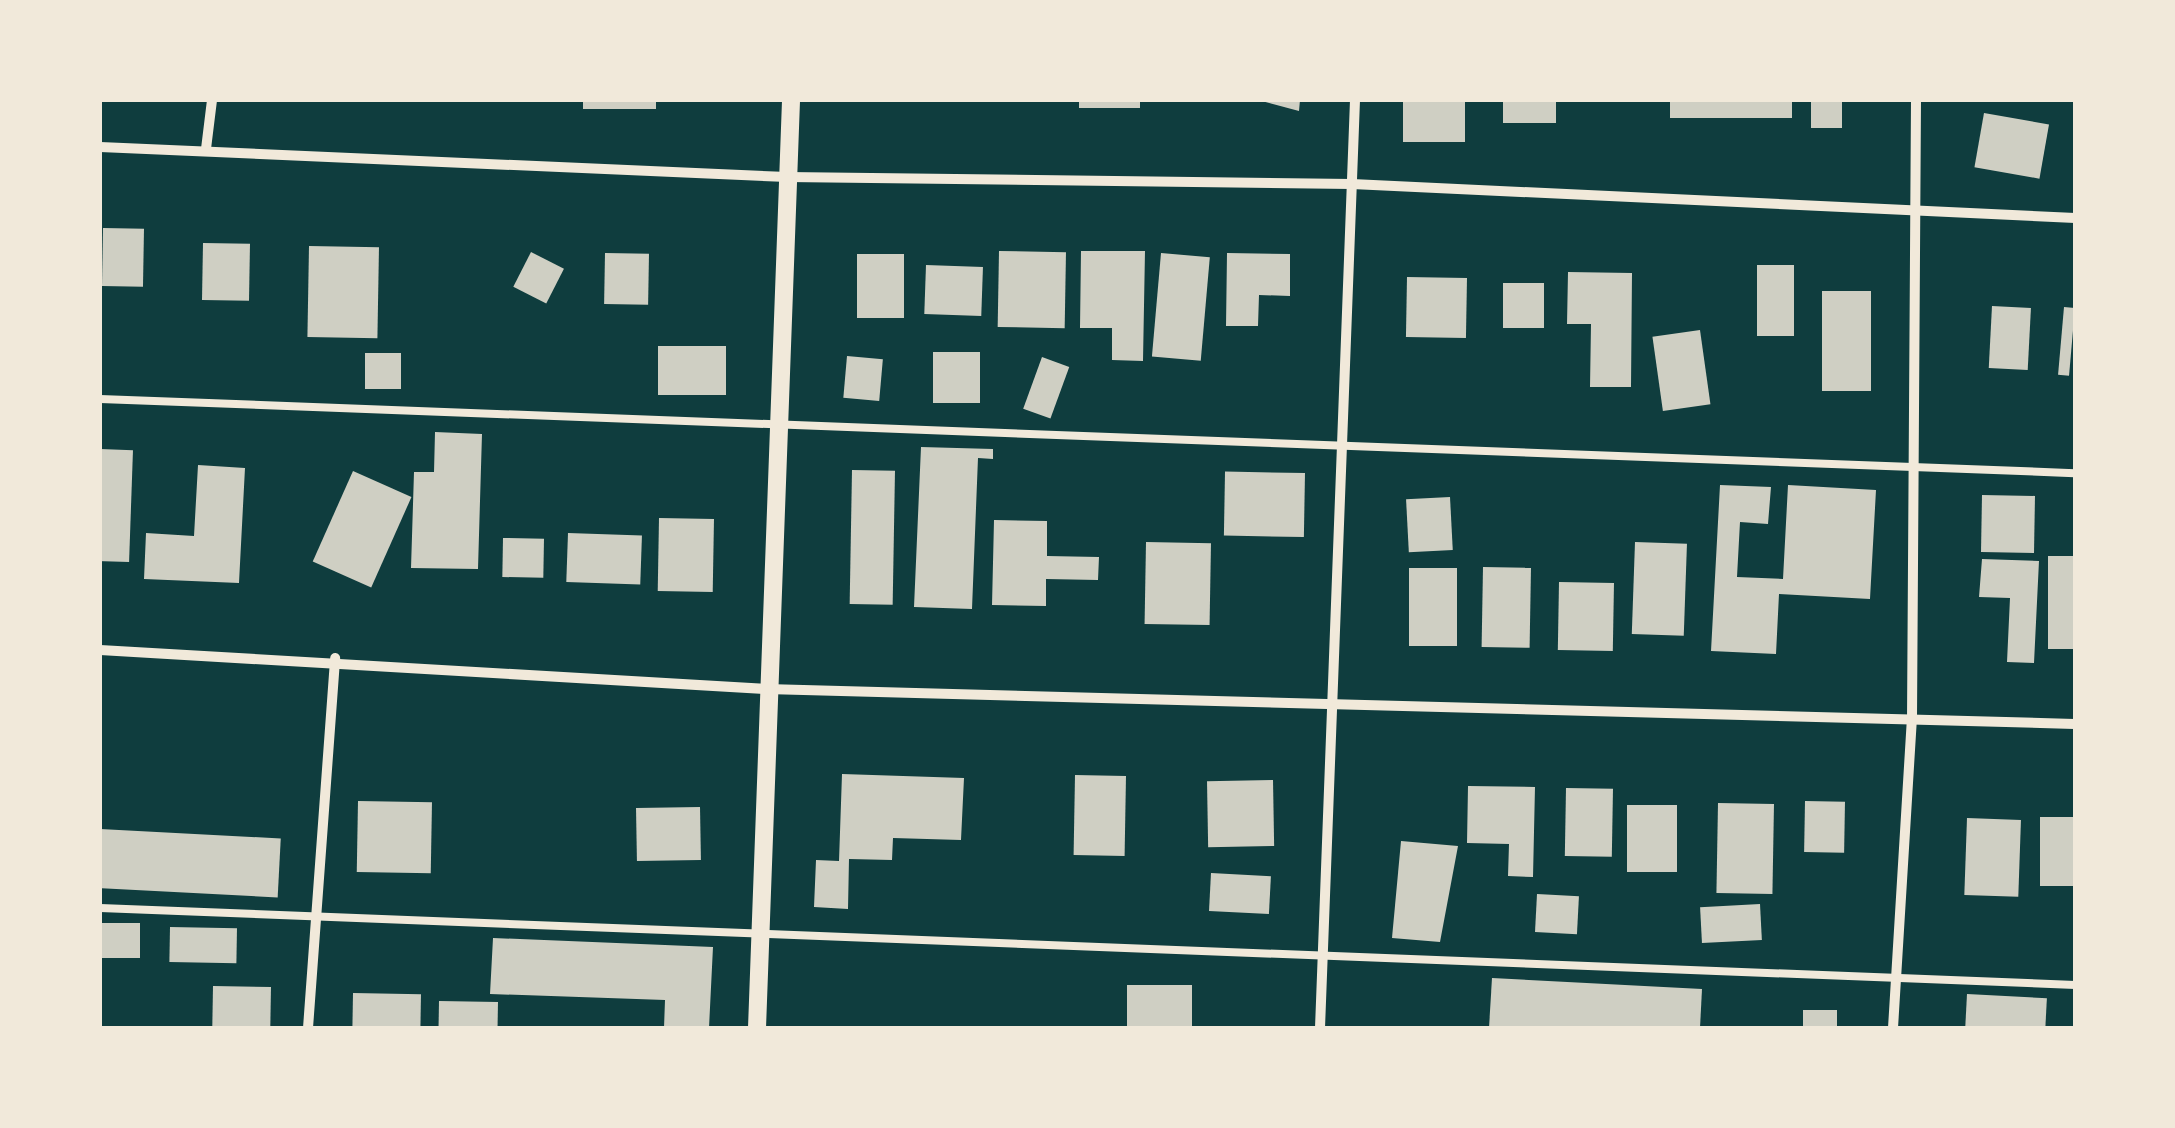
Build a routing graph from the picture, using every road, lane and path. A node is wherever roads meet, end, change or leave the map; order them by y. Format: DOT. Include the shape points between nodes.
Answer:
graph roads {
  1 [pos="212,100"];
  2 [pos="790,100"];
  3 [pos="1354,100"];
  4 [pos="1916,100"];
  5 [pos="100,147"];
  6 [pos="206,149"];
  7 [pos="787,177"];
  8 [pos="1352,184"];
  9 [pos="1913,217"];
  10 [pos="2075,218"];
  11 [pos="100,399"];
  12 [pos="776,428"];
  13 [pos="1342,447"];
  14 [pos="1913,467"];
  15 [pos="2075,473"];
  16 [pos="100,650"];
  17 [pos="335,658"];
  18 [pos="766,689"];
  19 [pos="1333,706"];
  20 [pos="1912,719"];
  21 [pos="2075,724"];
  22 [pos="100,908"];
  23 [pos="316,916"];
  24 [pos="760,932"];
  25 [pos="1323,959"];
  26 [pos="1896,980"];
  27 [pos="2075,985"];
  28 [pos="308,1028"];
  29 [pos="758,1028"];
  30 [pos="1320,1028"];
  31 [pos="1892,1028"];
  1 -- 6 [label="street"];
  2 -- 7 [label="street"];
  3 -- 8 [label="street"];
  4 -- 9 [label="street"];
  5 -- 6 [label="street"];
  6 -- 7 [label="street"];
  7 -- 8 [label="street"];
  7 -- 12 [label="street"];
  8 -- 9 [label="street"];
  8 -- 13 [label="street"];
  9 -- 10 [label="street"];
  9 -- 14 [label="street"];
  11 -- 12 [label="lane"];
  12 -- 13 [label="lane"];
  12 -- 18 [label="street"];
  13 -- 14 [label="lane"];
  13 -- 19 [label="street"];
  14 -- 15 [label="lane"];
  14 -- 20 [label="street"];
  16 -- 17 [label="street"];
  17 -- 18 [label="street"];
  17 -- 23 [label="street"];
  18 -- 19 [label="street"];
  18 -- 24 [label="street"];
  19 -- 20 [label="street"];
  19 -- 25 [label="street"];
  20 -- 21 [label="street"];
  20 -- 26 [label="street"];
  22 -- 23 [label="lane"];
  23 -- 24 [label="lane"];
  23 -- 28 [label="street"];
  24 -- 25 [label="lane"];
  24 -- 29 [label="street"];
  25 -- 26 [label="lane"];
  25 -- 30 [label="street"];
  26 -- 27 [label="lane"];
  26 -- 31 [label="street"];
}
